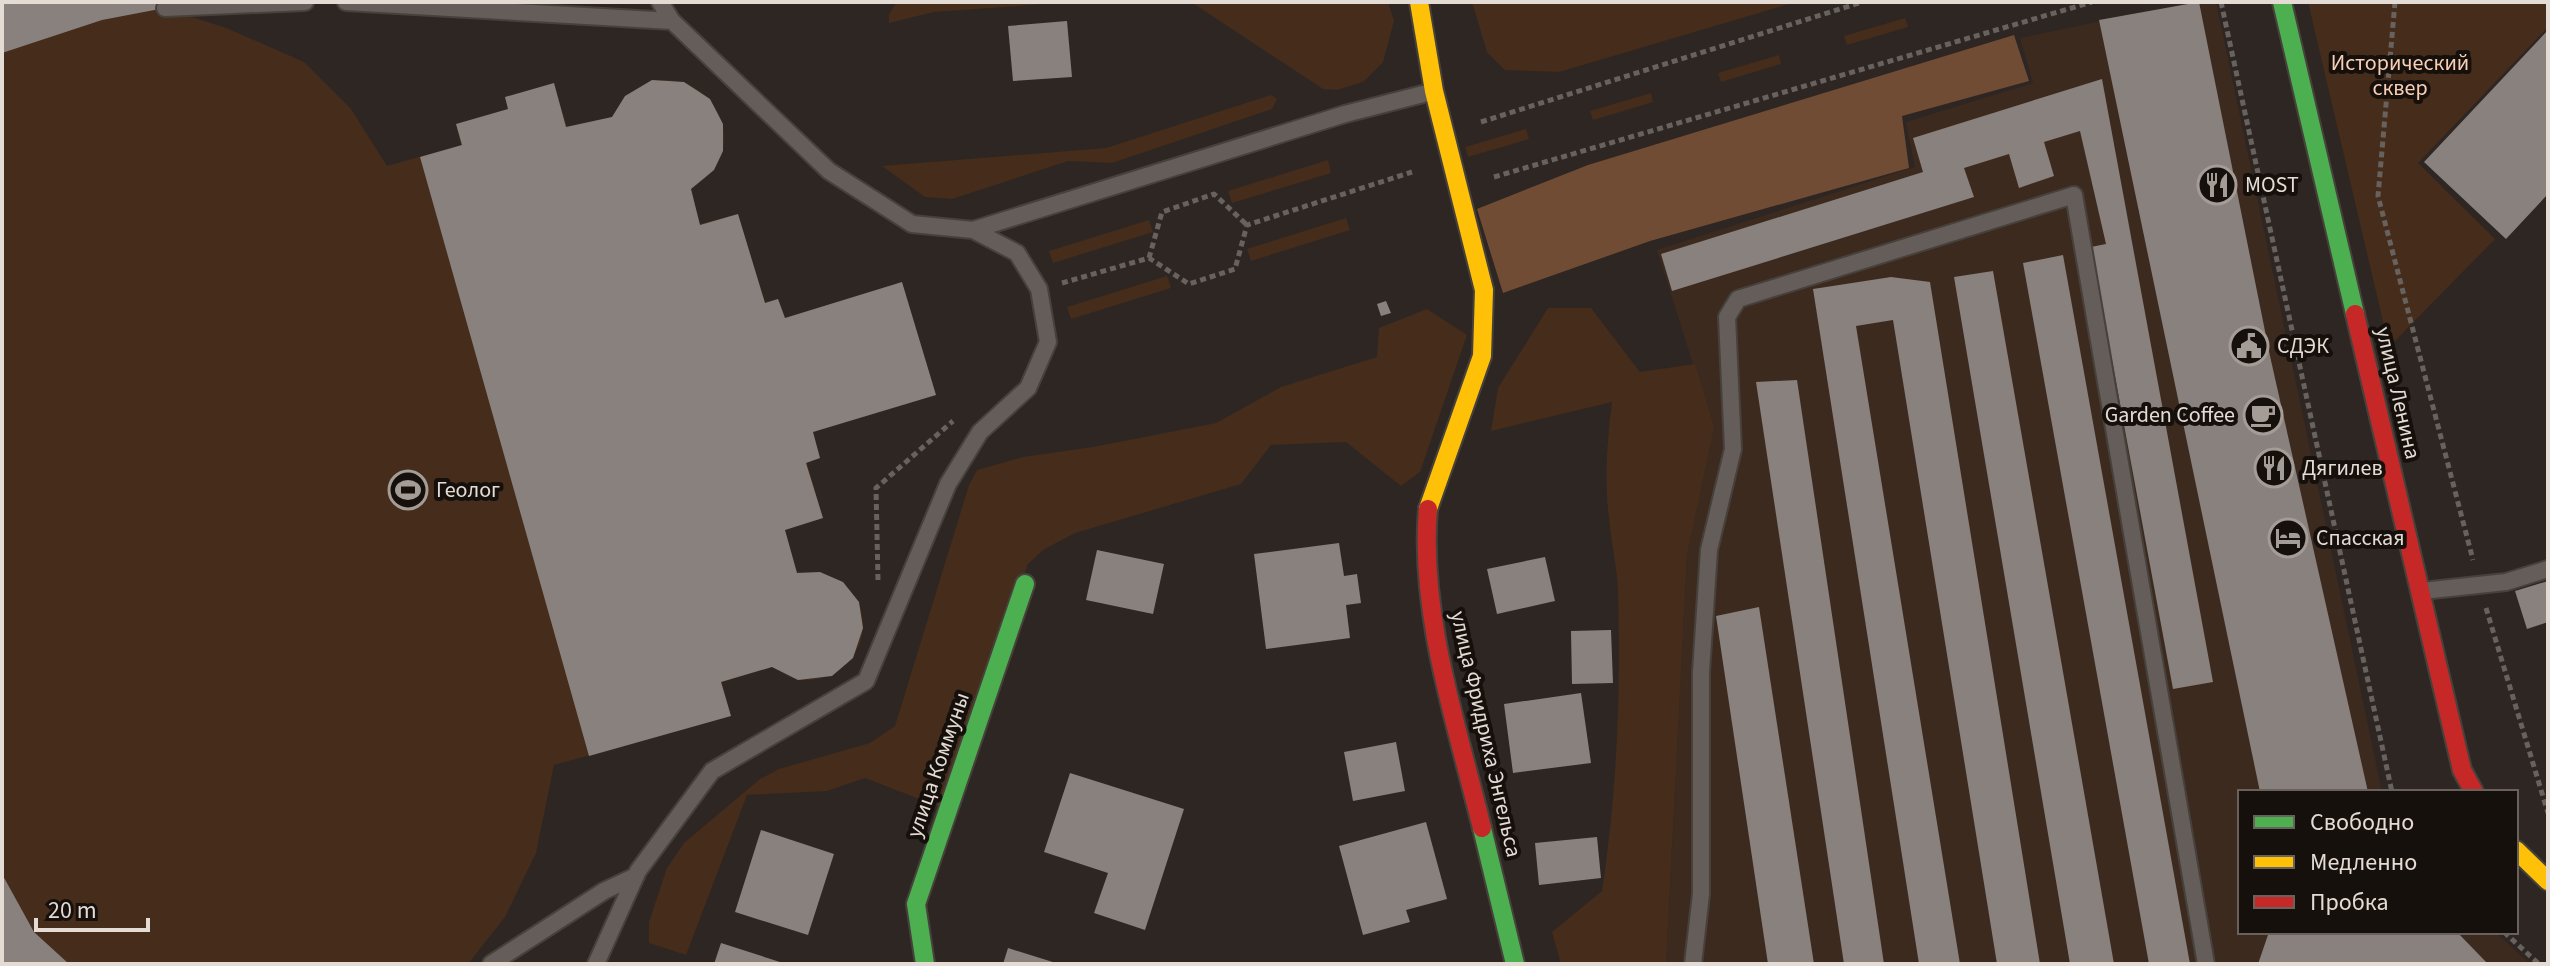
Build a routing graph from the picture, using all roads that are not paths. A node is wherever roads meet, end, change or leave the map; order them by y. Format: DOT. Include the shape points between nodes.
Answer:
graph roads {
  1 [pos="305,2"];
  2 [pos="346,2"];
  3 [pos="660,2"];
  4 [pos="1419,2"];
  5 [pos="2282,2"];
  6 [pos="165,8"];
  7 [pos="672,21"];
  8 [pos="1434,91"];
  9 [pos="973,230"];
  10 [pos="2548,569"];
  11 [pos="1025,584"];
  12 [pos="2420,591"];
  13 [pos="2473,790"];
  14 [pos="2518,852"];
  15 [pos="636,876"];
  16 [pos="2548,881"];
  17 [pos="491,964"];
  18 [pos="596,964"];
  19 [pos="925,964"];
  20 [pos="1515,964"];
  21 [pos="1693,964"];
  22 [pos="2206,964"];
  1 -- 6 [label="lane"];
  2 -- 7 [label="lane"];
  3 -- 7 [label="lane"];
  4 -- 8 [label="street, улица Фридриха Энгельса"];
  5 -- 12 [label="street, улица Ленина"];
  7 -- 9 [label="lane" via="829,171 912,224"];
  8 -- 9 [label="lane"];
  8 -- 20 [label="street, улица Фридриха Энгельса" via="1484,290 1482,356 1429,498 1425,545 1439,649"];
  9 -- 15 [label="lane" via="1017,253 1039,289 1048,342 1028,388 980,432 948,484 866,681 712,771"];
  10 -- 12 [label="lane" via="2506,582"];
  11 -- 19 [label="street, улица Коммуны" via="916,904"];
  12 -- 13 [label="street, улица Ленина" via="2462,770"];
  14 -- 16 [label="street"];
  15 -- 17 [label="lane"];
  15 -- 18 [label="lane"];
  21 -- 22 [label="lane" via="1701,894 1701,672 1709,550 1733,449 1727,317 1738,299 2074,195"];
}
